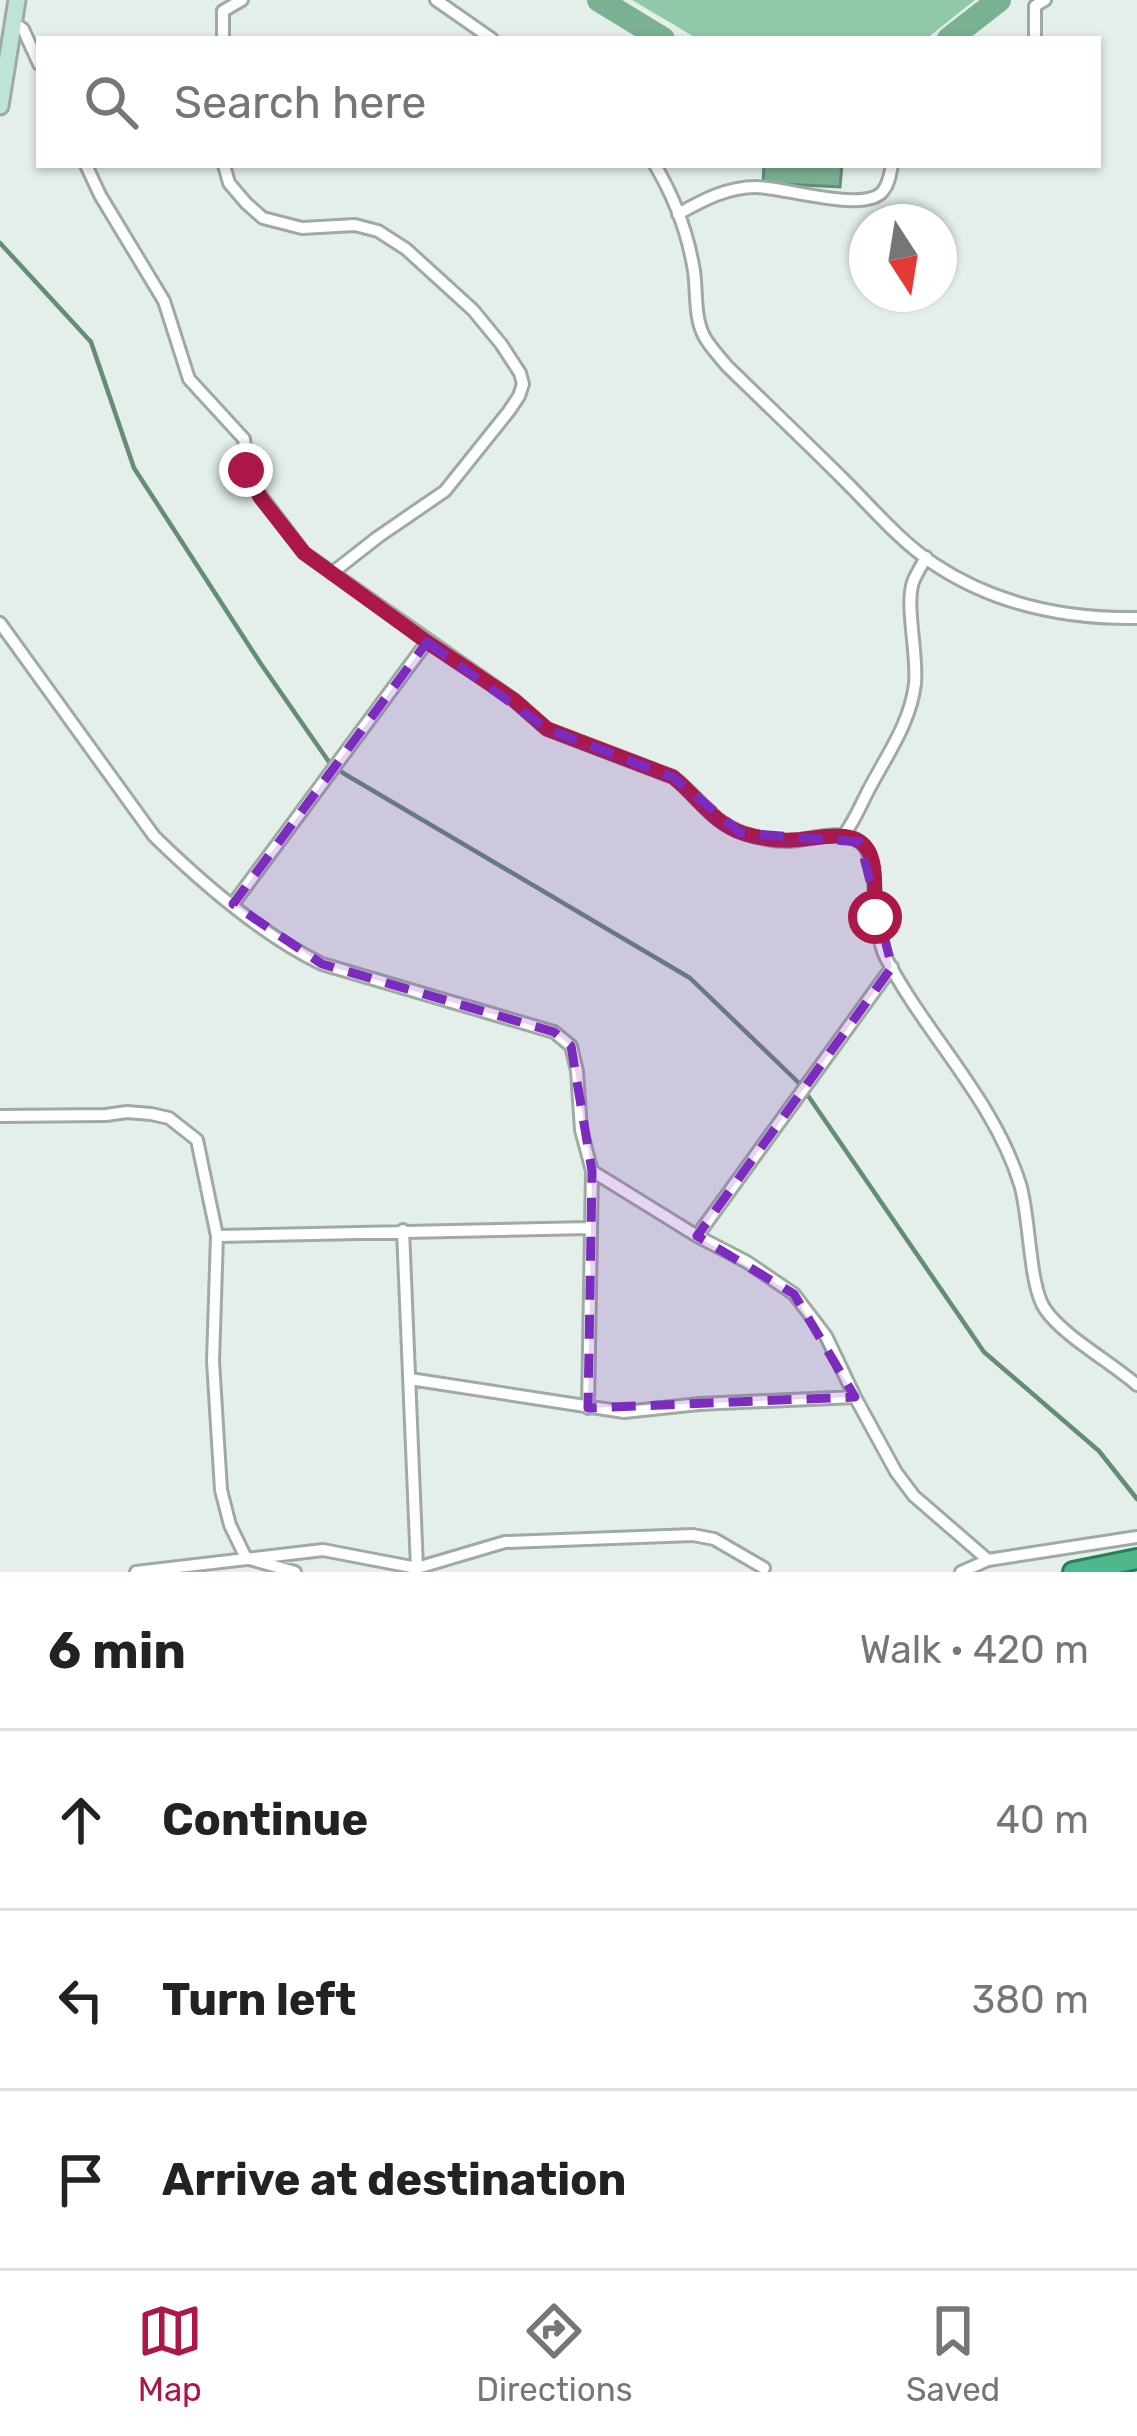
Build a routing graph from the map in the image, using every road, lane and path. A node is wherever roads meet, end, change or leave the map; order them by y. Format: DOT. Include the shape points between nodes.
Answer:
graph roads {
  1 [pos="17,0"];
  2 [pos="242,0"];
  3 [pos="436,0"];
  4 [pos="1045,0"];
  5 [pos="12,22"];
  6 [pos="223,36"];
  7 [pos="488,36"];
  8 [pos="1035,36"];
  9 [pos="36,58"];
  10 [pos="0,106"];
  11 [pos="87,168"];
  12 [pos="225,168"];
  13 [pos="657,168"];
  14 [pos="891,168"];
  15 [pos="678,214"];
  16 [pos="926,557"];
  17 [pos="332,573"];
  18 [pos="1137,618"];
  19 [pos="0,623"];
  20 [pos="427,642"];
  21 [pos="844,835"];
  22 [pos="233,904"];
  23 [pos="892,967"];
  24 [pos="0,1116"];
  25 [pos="592,1171"];
  26 [pos="590,1228"];
  27 [pos="403,1231"];
  28 [pos="217,1236"];
  29 [pos="698,1236"];
  30 [pos="410,1379"];
  31 [pos="1137,1384"];
  32 [pos="855,1397"];
  33 [pos="588,1408"];
  34 [pos="1137,1537"];
  35 [pos="1097,1544"];
  36 [pos="246,1558"];
  37 [pos="1099,1558"];
  38 [pos="1137,1559"];
  39 [pos="988,1560"];
  40 [pos="417,1568"];
  41 [pos="764,1568"];
  42 [pos="136,1572"];
  43 [pos="295,1572"];
  44 [pos="961,1572"];
  45 [pos="1073,1572"];
  1 -- 5 [label="main road"];
  2 -- 6 [label="street" via="223,11"];
  3 -- 7 [label="street"];
  4 -- 8 [label="street" via="1035,6"];
  5 -- 9 [label="street"];
  5 -- 10 [label="main road"];
  11 -- 17 [label="street" via="164,301 189,379 244,439 249,480 304,553"];
  12 -- 17 [label="street" via="263,218 302,228 355,225 406,249 473,310 523,384 445,491"];
  13 -- 15 [label="street"];
  14 -- 15 [label="street" via="874,198 754,187 710,196"];
  15 -- 16 [label="street" via="704,337"];
  16 -- 18 [label="street" via="1024,605"];
  16 -- 21 [label="street" via="911,585 914,689 902,729"];
  17 -- 20 [label="street"];
  19 -- 22 [label="street" via="145,826"];
  20 -- 21 [label="street" via="547,729 673,777 707,813 741,833 788,841"];
  20 -- 22 [label="street"];
  21 -- 23 [label="street" via="870,853 875,917"];
  22 -- 25 [label="street" via="322,964 554,1032 571,1046"];
  23 -- 29 [label="street"];
  23 -- 31 [label="street" via="1011,1159 1042,1306"];
  24 -- 28 [label="street" via="169,1118 197,1139"];
  25 -- 26 [label="street"];
  25 -- 29 [label="street"];
  26 -- 27 [label="street"];
  26 -- 33 [label="street"];
  27 -- 28 [label="street"];
  27 -- 30 [label="street"];
  28 -- 36 [label="street" via="221,1490"];
  29 -- 32 [label="street" via="794,1294 826,1336"];
  30 -- 33 [label="street"];
  30 -- 40 [label="street"];
  32 -- 33 [label="street"];
  32 -- 39 [label="street" via="914,1496"];
  34 -- 35 [label="street"];
  35 -- 37 [label="street"];
  35 -- 39 [label="street"];
  36 -- 40 [label="street" via="322,1550"];
  36 -- 42 [label="street"];
  36 -- 43 [label="street"];
  38 -- 45 [label="highway"];
  39 -- 44 [label="street"];
  40 -- 41 [label="street" via="505,1542 694,1535"];
}
